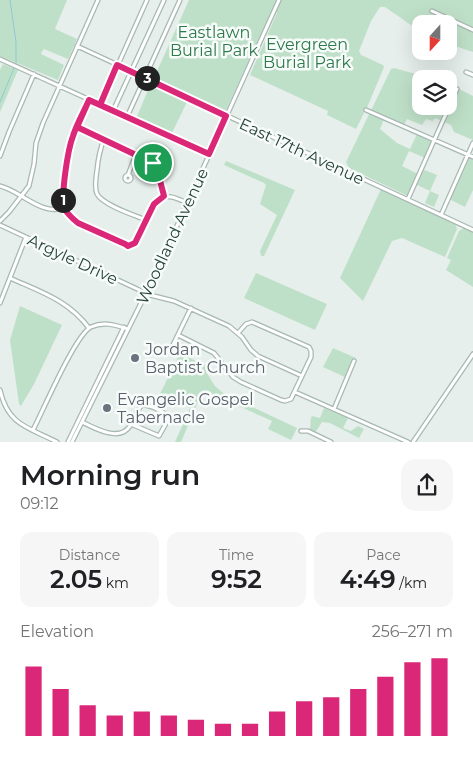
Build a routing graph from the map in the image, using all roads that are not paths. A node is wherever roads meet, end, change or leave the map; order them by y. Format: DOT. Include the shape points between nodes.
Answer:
graph roads {
  1 [pos="98,0"];
  2 [pos="147,0"];
  3 [pos="164,0"];
  4 [pos="180,0"];
  5 [pos="279,0"];
  6 [pos="432,11"];
  7 [pos="473,30"];
  8 [pos="77,46"];
  9 [pos="0,59"];
  10 [pos="117,65"];
  11 [pos="131,71"];
  12 [pos="466,72"];
  13 [pos="34,74"];
  14 [pos="473,75"];
  15 [pos="145,77"];
  16 [pos="60,86"];
  17 [pos="89,100"];
  18 [pos="100,105"];
  19 [pos="113,110"];
  20 [pos="366,110"];
  21 [pos="445,115"];
  22 [pos="226,116"];
  23 [pos="127,117"];
  24 [pos="77,127"];
  25 [pos="104,139"];
  26 [pos="434,140"];
  27 [pos="473,143"];
  28 [pos="136,154"];
  29 [pos="209,154"];
  30 [pos="468,155"];
  31 [pos="0,156"];
  32 [pos="473,157"];
  33 [pos="128,175"];
  34 [pos="0,186"];
  35 [pos="164,196"];
  36 [pos="22,197"];
  37 [pos="408,199"];
  38 [pos="187,203"];
  39 [pos="64,208"];
  40 [pos="441,215"];
  41 [pos="0,220"];
  42 [pos="146,220"];
  43 [pos="0,225"];
  44 [pos="473,230"];
  45 [pos="26,238"];
  46 [pos="10,278"];
  47 [pos="146,293"];
  48 [pos="0,303"];
  49 [pos="190,308"];
  50 [pos="89,328"];
  51 [pos="126,328"];
  52 [pos="238,332"];
  53 [pos="178,335"];
  54 [pos="172,348"];
  55 [pos="473,354"];
  56 [pos="354,361"];
  57 [pos="302,376"];
  58 [pos="0,390"];
  59 [pos="295,392"];
  60 [pos="334,409"];
  61 [pos="82,422"];
  62 [pos="131,424"];
  63 [pos="33,430"];
  64 [pos="301,431"];
  65 [pos="56,442"];
  66 [pos="68,442"];
  67 [pos="72,442"];
  68 [pos="331,442"];
  69 [pos="408,442"];
  70 [pos="413,442"];
  1 -- 8 [label="street"];
  2 -- 10 [label="street"];
  3 -- 11 [label="street"];
  4 -- 15 [label="street"];
  5 -- 22 [label="street, Woodland Avenue"];
  6 -- 7 [label="street"];
  8 -- 10 [label="street, East 17th Avenue"];
  8 -- 16 [label="street"];
  9 -- 13 [label="street"];
  10 -- 11 [label="street, East 17th Avenue"];
  10 -- 18 [label="street"];
  11 -- 15 [label="street, East 17th Avenue"];
  11 -- 19 [label="street"];
  12 -- 14 [label="street"];
  13 -- 16 [label="street"];
  13 -- 31 [label="street"];
  15 -- 22 [label="street, East 17th Avenue"];
  15 -- 23 [label="street"];
  16 -- 17 [label="street"];
  16 -- 36 [label="street" via="36,143 29,186"];
  17 -- 18 [label="street"];
  17 -- 24 [label="street"];
  18 -- 19 [label="street"];
  19 -- 23 [label="street"];
  20 -- 26 [label="street"];
  21 -- 26 [label="street"];
  22 -- 29 [label="street, Woodland Avenue"];
  22 -- 37 [label="street, East 17th Avenue"];
  23 -- 29 [label="street"];
  24 -- 25 [label="street"];
  24 -- 39 [label="street" via="70,148 62,198"];
  25 -- 28 [label="street"];
  25 -- 42 [label="street" via="96,175 98,195 103,201"];
  26 -- 30 [label="street"];
  26 -- 37 [label="street"];
  27 -- 30 [label="street"];
  28 -- 33 [label="street"];
  28 -- 35 [label="street" via="153,163 157,169"];
  29 -- 38 [label="street, Woodland Avenue"];
  30 -- 32 [label="street"];
  30 -- 40 [label="street"];
  34 -- 36 [label="street"];
  35 -- 38 [label="street"];
  35 -- 42 [label="street" via="154,204"];
  36 -- 39 [label="street" via="51,210"];
  36 -- 41 [label="street"];
  37 -- 40 [label="street, East 17th Avenue"];
  38 -- 47 [label="street, Woodland Avenue"];
  39 -- 42 [label="street" via="78,223 125,244 135,243"];
  40 -- 44 [label="street, East 17th Avenue"];
  43 -- 45 [label="street, Argyle Drive"];
  45 -- 46 [label="street"];
  45 -- 47 [label="street, Argyle Drive"];
  46 -- 48 [label="street"];
  46 -- 50 [label="street" via="68,306"];
  47 -- 49 [label="street, Argyle Drive"];
  47 -- 51 [label="street, Woodland Avenue"];
  49 -- 52 [label="street, Argyle Drive"];
  49 -- 53 [label="street"];
  50 -- 51 [label="street" via="109,323"];
  50 -- 63 [label="street" via="78,340"];
  51 -- 61 [label="street, Woodland Avenue"];
  51 -- 66 [label="street"];
  52 -- 57 [label="street, Argyle Drive" via="258,356"];
  52 -- 57 [label="street" via="252,322 306,345 311,350 311,357"];
  53 -- 54 [label="street"];
  53 -- 59 [label="street" via="214,353 241,382 285,402"];
  55 -- 70 [label="street"];
  56 -- 60 [label="street"];
  57 -- 59 [label="street"];
  58 -- 63 [label="street" via="7,411 14,420"];
  59 -- 60 [label="street"];
  60 -- 69 [label="street"];
  61 -- 62 [label="street" via="118,437 127,432"];
  61 -- 67 [label="street, Woodland Avenue"];
  62 -- 62 [label="street" via="142,405 169,416 161,435 157,436"];
  63 -- 65 [label="street"];
  64 -- 68 [label="street"];
}
